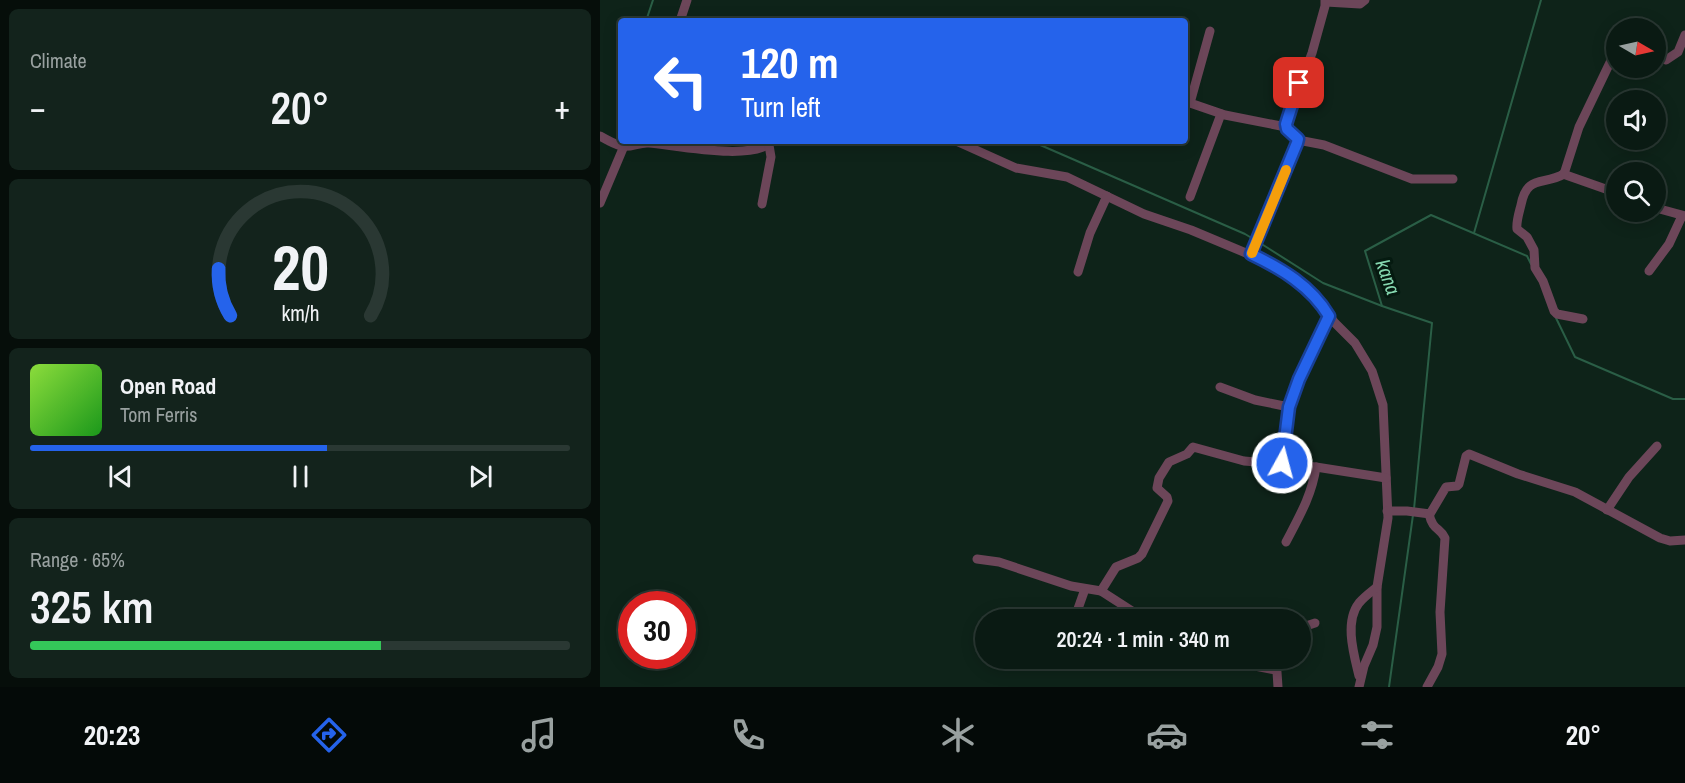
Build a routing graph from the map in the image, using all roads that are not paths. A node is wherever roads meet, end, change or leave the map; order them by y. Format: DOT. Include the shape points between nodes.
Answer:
graph roads {
  1 [pos="687,0"];
  2 [pos="1365,0"];
  3 [pos="1325,1"];
  4 [pos="681,18"];
  5 [pos="1210,31"];
  6 [pos="1685,35"];
  7 [pos="1666,60"];
  8 [pos="1606,71"];
  9 [pos="1221,114"];
  10 [pos="1286,127"];
  11 [pos="600,136"];
  12 [pos="1298,140"];
  13 [pos="618,144"];
  14 [pos="619,144"];
  15 [pos="638,144"];
  16 [pos="656,144"];
  17 [pos="768,144"];
  18 [pos="771,144"];
  19 [pos="963,144"];
  20 [pos="624,146"];
  21 [pos="1563,174"];
  22 [pos="1453,179"];
  23 [pos="1606,189"];
  24 [pos="1107,196"];
  25 [pos="1190,197"];
  26 [pos="600,203"];
  27 [pos="762,204"];
  28 [pos="1666,211"];
  29 [pos="1683,216"];
  30 [pos="1251,254"];
  31 [pos="1649,271"];
  32 [pos="1078,272"];
  33 [pos="1329,316"];
  34 [pos="1583,319"];
  35 [pos="1220,387"];
  36 [pos="1289,407"];
  37 [pos="1657,446"];
  38 [pos="1282,463"];
  39 [pos="1316,467"];
  40 [pos="1386,478"];
  41 [pos="1607,510"];
  42 [pos="1387,511"];
  43 [pos="1428,514"];
  44 [pos="1685,540"];
  45 [pos="1286,542"];
  46 [pos="977,559"];
  47 [pos="1377,587"];
  48 [pos="1085,589"];
  49 [pos="1101,591"];
  50 [pos="1078,609"];
  51 [pos="1129,609"];
  52 [pos="1315,623"];
  53 [pos="1311,624"];
  54 [pos="1270,669"];
  55 [pos="1275,670"];
  56 [pos="1359,683"];
  57 [pos="1278,687"];
  58 [pos="1427,687"];
  1 -- 4 [label="street"];
  2 -- 3 [label="street" via="1358,4"];
  3 -- 10 [label="street"];
  5 -- 9 [label="street" via="1190,102"];
  6 -- 7 [label="street" via="1674,57"];
  8 -- 21 [label="street" via="1579,127"];
  9 -- 10 [label="street"];
  9 -- 25 [label="street"];
  10 -- 12 [label="street"];
  11 -- 13 [label="street"];
  12 -- 22 [label="street" via="1412,179"];
  12 -- 30 [label="street"];
  14 -- 20 [label="street"];
  15 -- 20 [label="street"];
  16 -- 17 [label="street" via="719,151 748,150"];
  18 -- 27 [label="street"];
  19 -- 24 [label="street" via="1016,168 1060,175"];
  20 -- 26 [label="street"];
  21 -- 23 [label="street"];
  21 -- 34 [label="street" via="1527,188 1516,227 1534,250 1535,268 1554,311"];
  24 -- 30 [label="street"];
  24 -- 32 [label="street" via="1090,232"];
  28 -- 29 [label="street"];
  29 -- 31 [label="street"];
  30 -- 33 [label="street" via="1294,279 1318,300"];
  33 -- 36 [label="street"];
  33 -- 40 [label="street" via="1355,343 1379,388"];
  35 -- 36 [label="street"];
  36 -- 38 [label="street"];
  37 -- 41 [label="street"];
  38 -- 39 [label="street"];
  38 -- 49 [label="street" via="1233,459 1196,447 1171,460 1156,485 1168,501 1146,547 1138,558 1116,567"];
  39 -- 40 [label="street"];
  39 -- 45 [label="street" via="1310,494"];
  40 -- 42 [label="street"];
  41 -- 43 [label="street" via="1575,492 1469,453 1459,484 1446,487"];
  41 -- 44 [label="street" via="1660,538"];
  42 -- 43 [label="street"];
  42 -- 47 [label="street" via="1387,534"];
  43 -- 58 [label="street" via="1432,526 1444,538 1442,654"];
  46 -- 48 [label="street"];
  47 -- 56 [label="street" via="1377,627"];
  47 -- 56 [label="street" via="1358,604 1352,617"];
  48 -- 49 [label="street"];
  48 -- 50 [label="street"];
  49 -- 51 [label="street"];
  52 -- 53 [label="street"];
  54 -- 55 [label="street"];
  55 -- 57 [label="street"];
}
